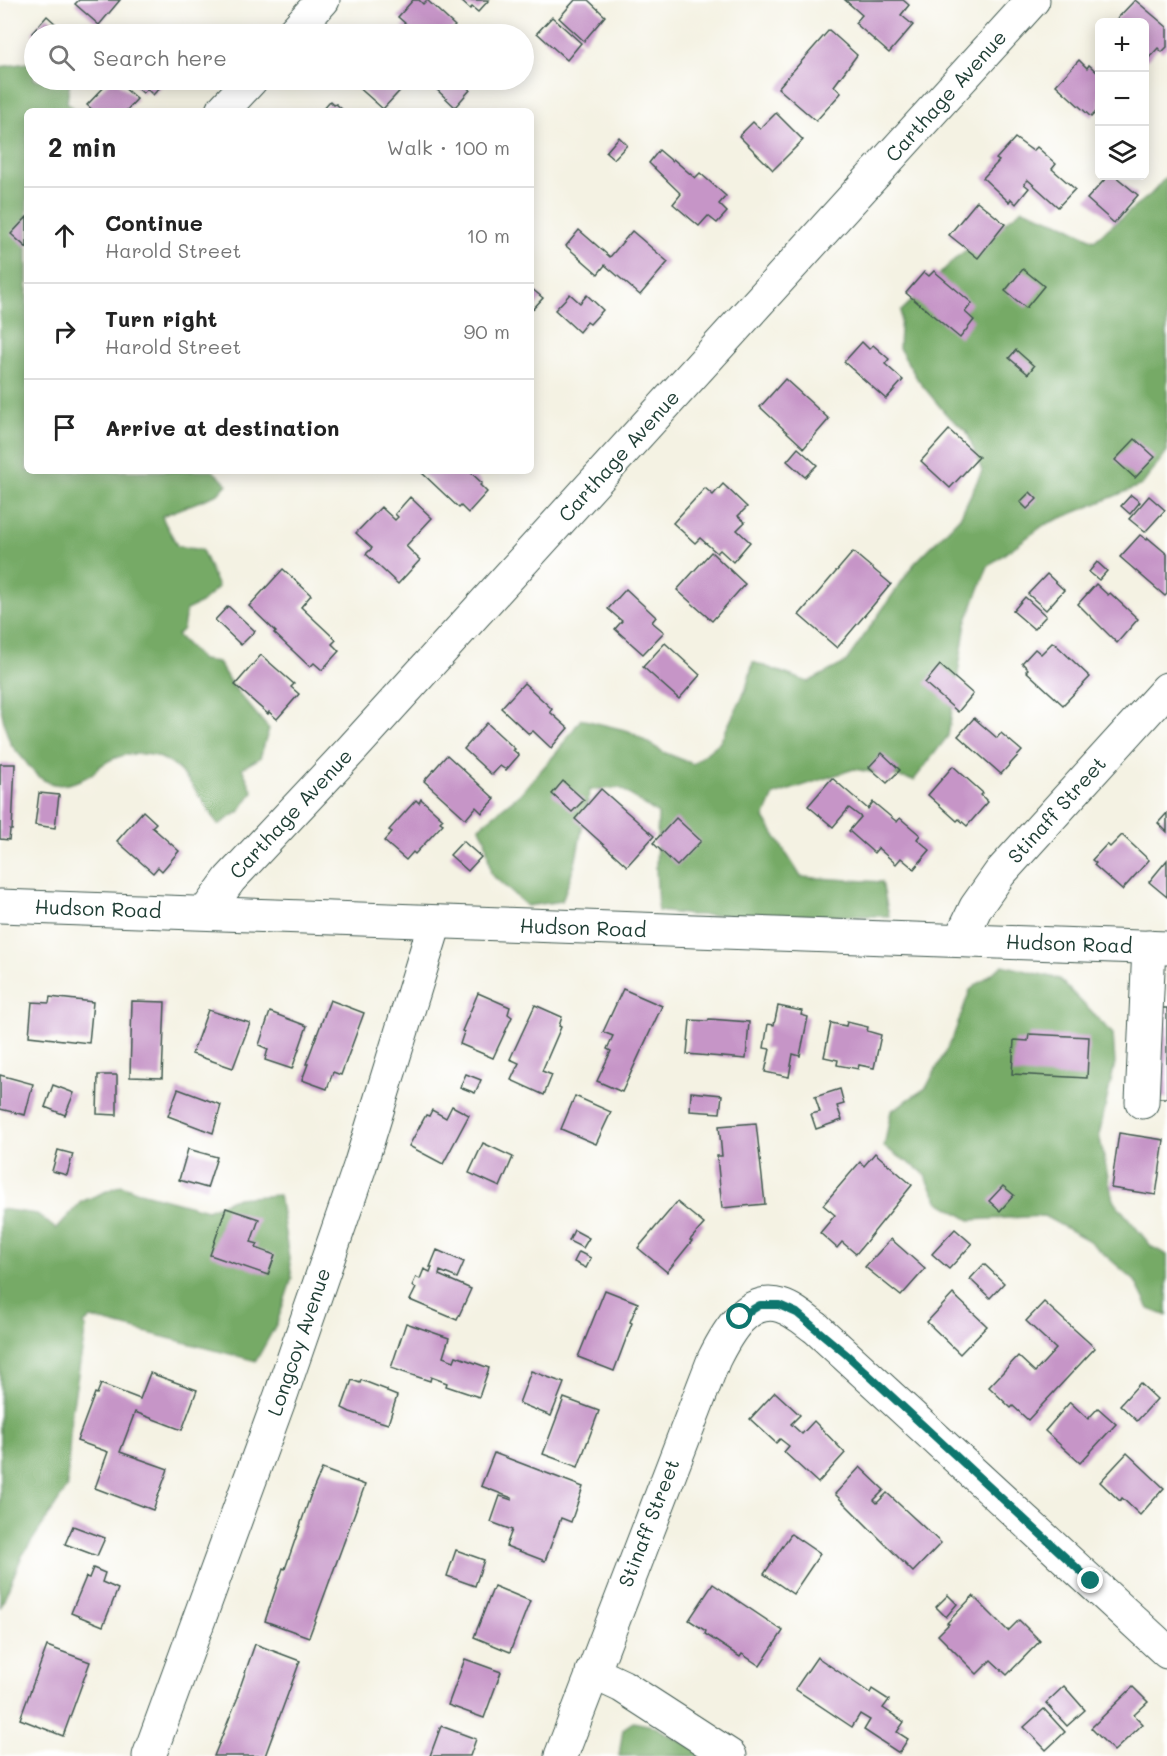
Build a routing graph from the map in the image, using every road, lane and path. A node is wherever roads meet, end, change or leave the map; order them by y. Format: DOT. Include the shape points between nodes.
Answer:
graph roads {
  1 [pos="324,0"];
  2 [pos="1033,0"];
  3 [pos="301,24"];
  4 [pos="242,90"];
  5 [pos="225,108"];
  6 [pos="1167,689"];
  7 [pos="0,906"];
  8 [pos="206,912"];
  9 [pos="435,923"];
  10 [pos="960,940"];
  11 [pos="1158,947"];
  12 [pos="1142,1102"];
  13 [pos="1167,1652"];
  14 [pos="592,1672"];
  15 [pos="149,1756"];
  16 [pos="561,1756"];
  17 [pos="730,1756"];
  1 -- 3 [label="street"];
  2 -- 8 [label="street, Carthage Avenue" via="230,879"];
  4 -- 5 [label="street"];
  6 -- 10 [label="street, Stinaff Street" via="1000,873 976,907"];
  7 -- 8 [label="street, Hudson Road"];
  8 -- 9 [label="street, Hudson Road"];
  9 -- 10 [label="street, Hudson Road"];
  9 -- 15 [label="street, Longcoy Avenue" via="360,1166"];
  10 -- 11 [label="street, Hudson Road"];
  11 -- 12 [label="street"];
  13 -- 14 [label="street, Stinaff Street" via="816,1328 779,1305 760,1305 740,1317 714,1359"];
  14 -- 16 [label="street, Stinaff Street"];
  14 -- 17 [label="street" via="622,1686"];
}
